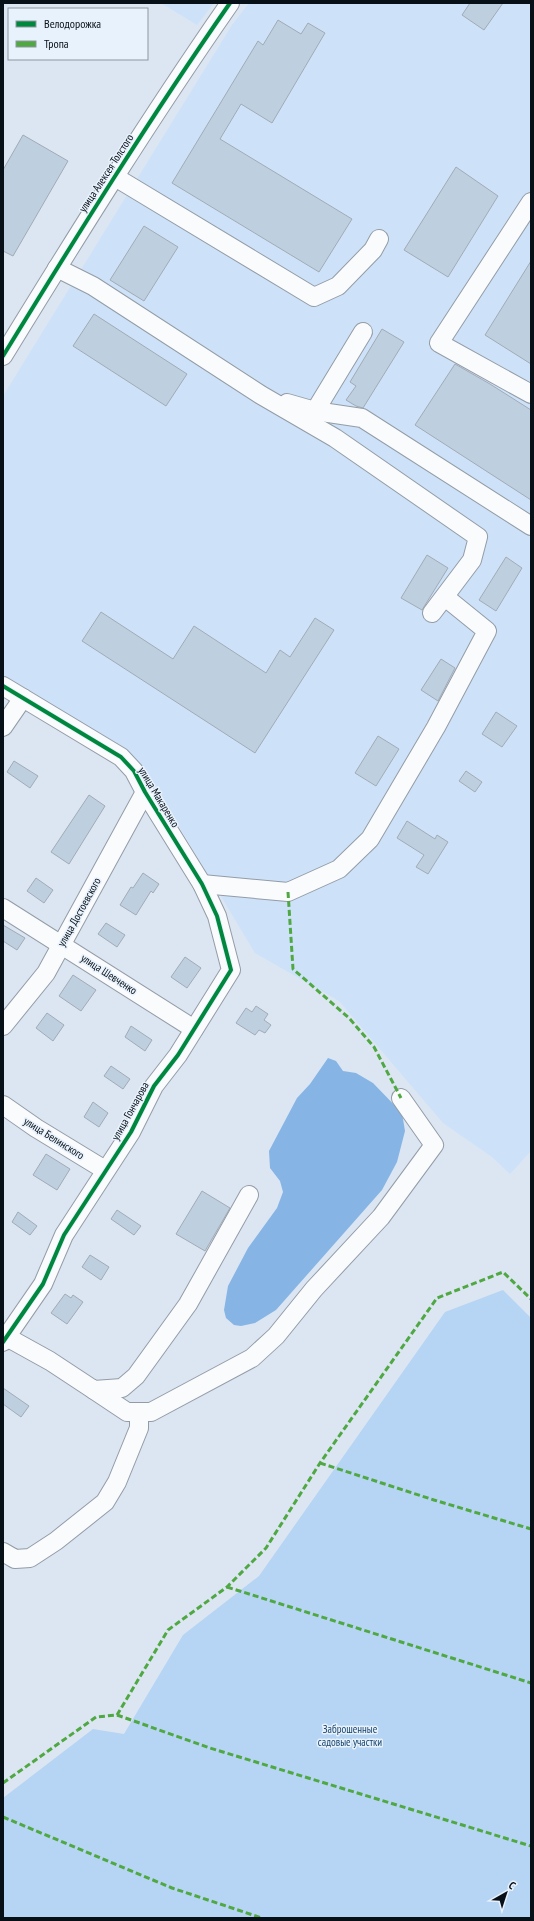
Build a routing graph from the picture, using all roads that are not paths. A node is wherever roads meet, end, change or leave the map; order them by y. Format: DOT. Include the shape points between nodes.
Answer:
graph roads {
  1 [pos="230,3"];
  2 [pos="115,177"];
  3 [pos="531,202"];
  4 [pos="379,239"];
  5 [pos="57,268"];
  6 [pos="363,332"];
  7 [pos="3,356"];
  8 [pos="531,394"];
  9 [pos="261,395"];
  10 [pos="315,411"];
  11 [pos="531,526"];
  12 [pos="445,597"];
  13 [pos="432,613"];
  14 [pos="3,686"];
  15 [pos="23,698"];
  16 [pos="3,727"];
  17 [pos="144,792"];
  18 [pos="202,884"];
  19 [pos="3,908"];
  20 [pos="62,944"];
  21 [pos="3,1026"];
  22 [pos="194,1029"];
  23 [pos="401,1098"];
  24 [pos="3,1105"];
  25 [pos="105,1170"];
  26 [pos="249,1195"];
  27 [pos="4,1338"];
  28 [pos="94,1390"];
  29 [pos="139,1412"];
  30 [pos="3,1552"];
  1 -- 2 [label="street, улица Алексея Толстого"];
  2 -- 4 [label="street" via="314,297 338,286 373,250"];
  2 -- 5 [label="street, улица Алексея Толстого"];
  3 -- 8 [label="street" via="439,343"];
  5 -- 7 [label="street, улица Алексея Толстого"];
  5 -- 9 [label="street" via="93,286"];
  6 -- 10 [label="street"];
  9 -- 10 [label="street"];
  9 -- 12 [label="street" via="335,438 478,537 472,560"];
  10 -- 11 [label="street" via="362,418"];
  12 -- 13 [label="street"];
  12 -- 18 [label="street" via="487,632 436,727 370,839 339,869 288,892"];
  14 -- 15 [label="street, улица Макаренко"];
  15 -- 16 [label="street"];
  15 -- 17 [label="street, улица Макаренко" via="121,757 134,771"];
  17 -- 18 [label="street, улица Макаренко"];
  17 -- 20 [label="street, улица Достоевского"];
  18 -- 22 [label="street, улица Гончарова" via="217,916 231,970"];
  19 -- 20 [label="street, улица Шевченко"];
  20 -- 21 [label="street, улица Достоевского" via="46,973"];
  20 -- 22 [label="street, улица Шевченко"];
  22 -- 25 [label="street, улица Гончарова" via="154,1086 131,1132"];
  23 -- 29 [label="street" via="434,1145 381,1217 314,1289 276,1336 252,1358 151,1412"];
  24 -- 25 [label="street, улица Белинского"];
  25 -- 27 [label="street, улица Гончарова" via="64,1236 43,1284"];
  26 -- 28 [label="street" via="188,1304 136,1376 122,1388"];
  27 -- 28 [label="street" via="50,1361"];
  28 -- 29 [label="street" via="128,1412"];
  29 -- 30 [label="street" via="139,1428 117,1482 105,1502 56,1542 30,1558 15,1559"];
}
